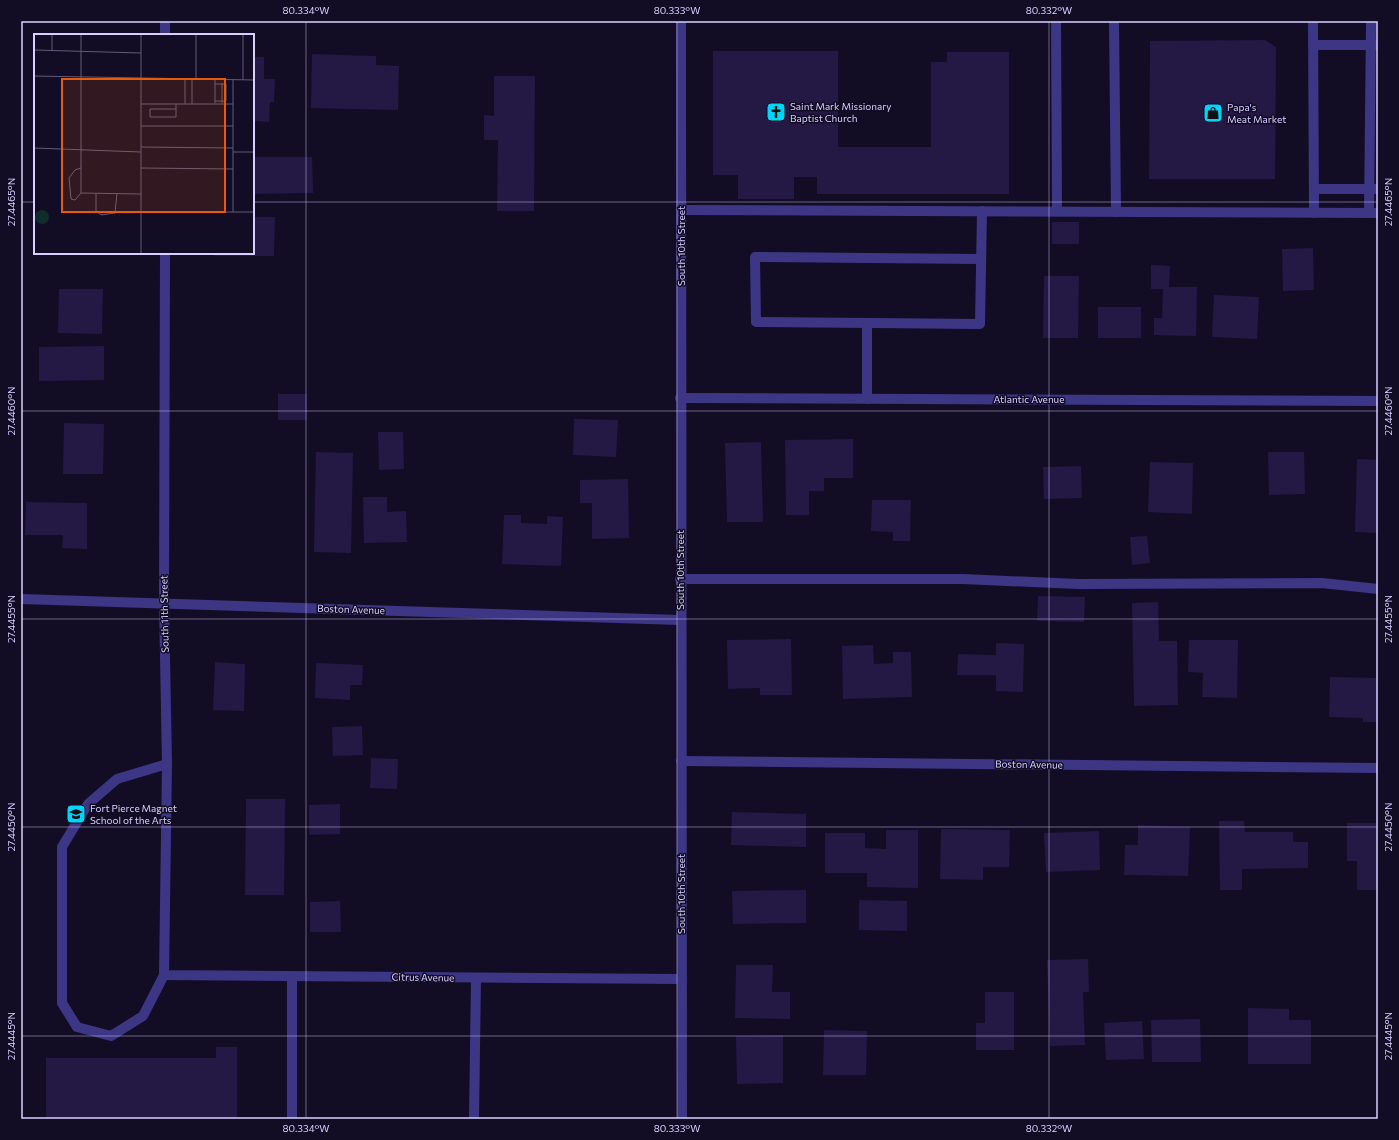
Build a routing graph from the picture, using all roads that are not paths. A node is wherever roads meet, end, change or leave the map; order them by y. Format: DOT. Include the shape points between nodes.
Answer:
graph roads {
  1 [pos="165,21"];
  2 [pos="681,21"];
  3 [pos="1056,21"];
  4 [pos="1114,21"];
  5 [pos="1313,21"];
  6 [pos="1371,21"];
  7 [pos="165,34"];
  8 [pos="1313,45"];
  9 [pos="1374,45"];
  10 [pos="1314,189"];
  11 [pos="1374,189"];
  12 [pos="681,210"];
  13 [pos="982,211"];
  14 [pos="1057,211"];
  15 [pos="1116,212"];
  16 [pos="1314,213"];
  17 [pos="1374,213"];
  18 [pos="165,254"];
  19 [pos="981,259"];
  20 [pos="867,323"];
  21 [pos="680,398"];
  22 [pos="867,399"];
  23 [pos="1378,401"];
  24 [pos="680,579"];
  25 [pos="1378,589"];
  26 [pos="21,599"];
  27 [pos="164,603"];
  28 [pos="680,620"];
  29 [pos="681,761"];
  30 [pos="167,764"];
  31 [pos="1378,768"];
  32 [pos="164,975"];
  33 [pos="292,976"];
  34 [pos="476,978"];
  35 [pos="682,979"];
  36 [pos="292,1119"];
  37 [pos="474,1119"];
  38 [pos="682,1119"];
  1 -- 7 [label="street"];
  2 -- 12 [label="street, South 10th Street"];
  3 -- 14 [label="street"];
  4 -- 15 [label="street"];
  5 -- 8 [label="street"];
  6 -- 9 [label="street"];
  8 -- 9 [label="street"];
  8 -- 10 [label="street"];
  9 -- 11 [label="street"];
  10 -- 11 [label="street"];
  10 -- 16 [label="street"];
  11 -- 17 [label="street"];
  12 -- 13 [label="street"];
  12 -- 21 [label="street, South 10th Street"];
  13 -- 14 [label="street"];
  13 -- 19 [label="street"];
  14 -- 15 [label="street"];
  15 -- 16 [label="street"];
  16 -- 17 [label="street"];
  18 -- 27 [label="street, South 11th Street"];
  19 -- 20 [label="street" via="980,324"];
  19 -- 20 [label="street" via="755,257 756,322"];
  20 -- 22 [label="street"];
  21 -- 22 [label="street, Atlantic Avenue"];
  21 -- 24 [label="street, South 10th Street"];
  22 -- 23 [label="street, Atlantic Avenue"];
  24 -- 25 [label="street" via="963,579 1078,584 1322,583"];
  24 -- 28 [label="street, South 10th Street"];
  26 -- 27 [label="street, Boston Avenue"];
  27 -- 28 [label="street, Boston Avenue"];
  27 -- 30 [label="street, South 11th Street"];
  28 -- 29 [label="street, South 10th Street"];
  29 -- 31 [label="street, Boston Avenue"];
  29 -- 35 [label="street, South 10th Street"];
  30 -- 32 [label="street, South 11th Street"];
  30 -- 32 [label="street" via="117,779 88,804 62,847 62,1003 77,1027 111,1036 143,1016"];
  32 -- 33 [label="street, Citrus Avenue"];
  33 -- 34 [label="street, Citrus Avenue"];
  33 -- 36 [label="street"];
  34 -- 35 [label="street, Citrus Avenue"];
  34 -- 37 [label="street"];
  35 -- 38 [label="street, South 10th Street"];
}
